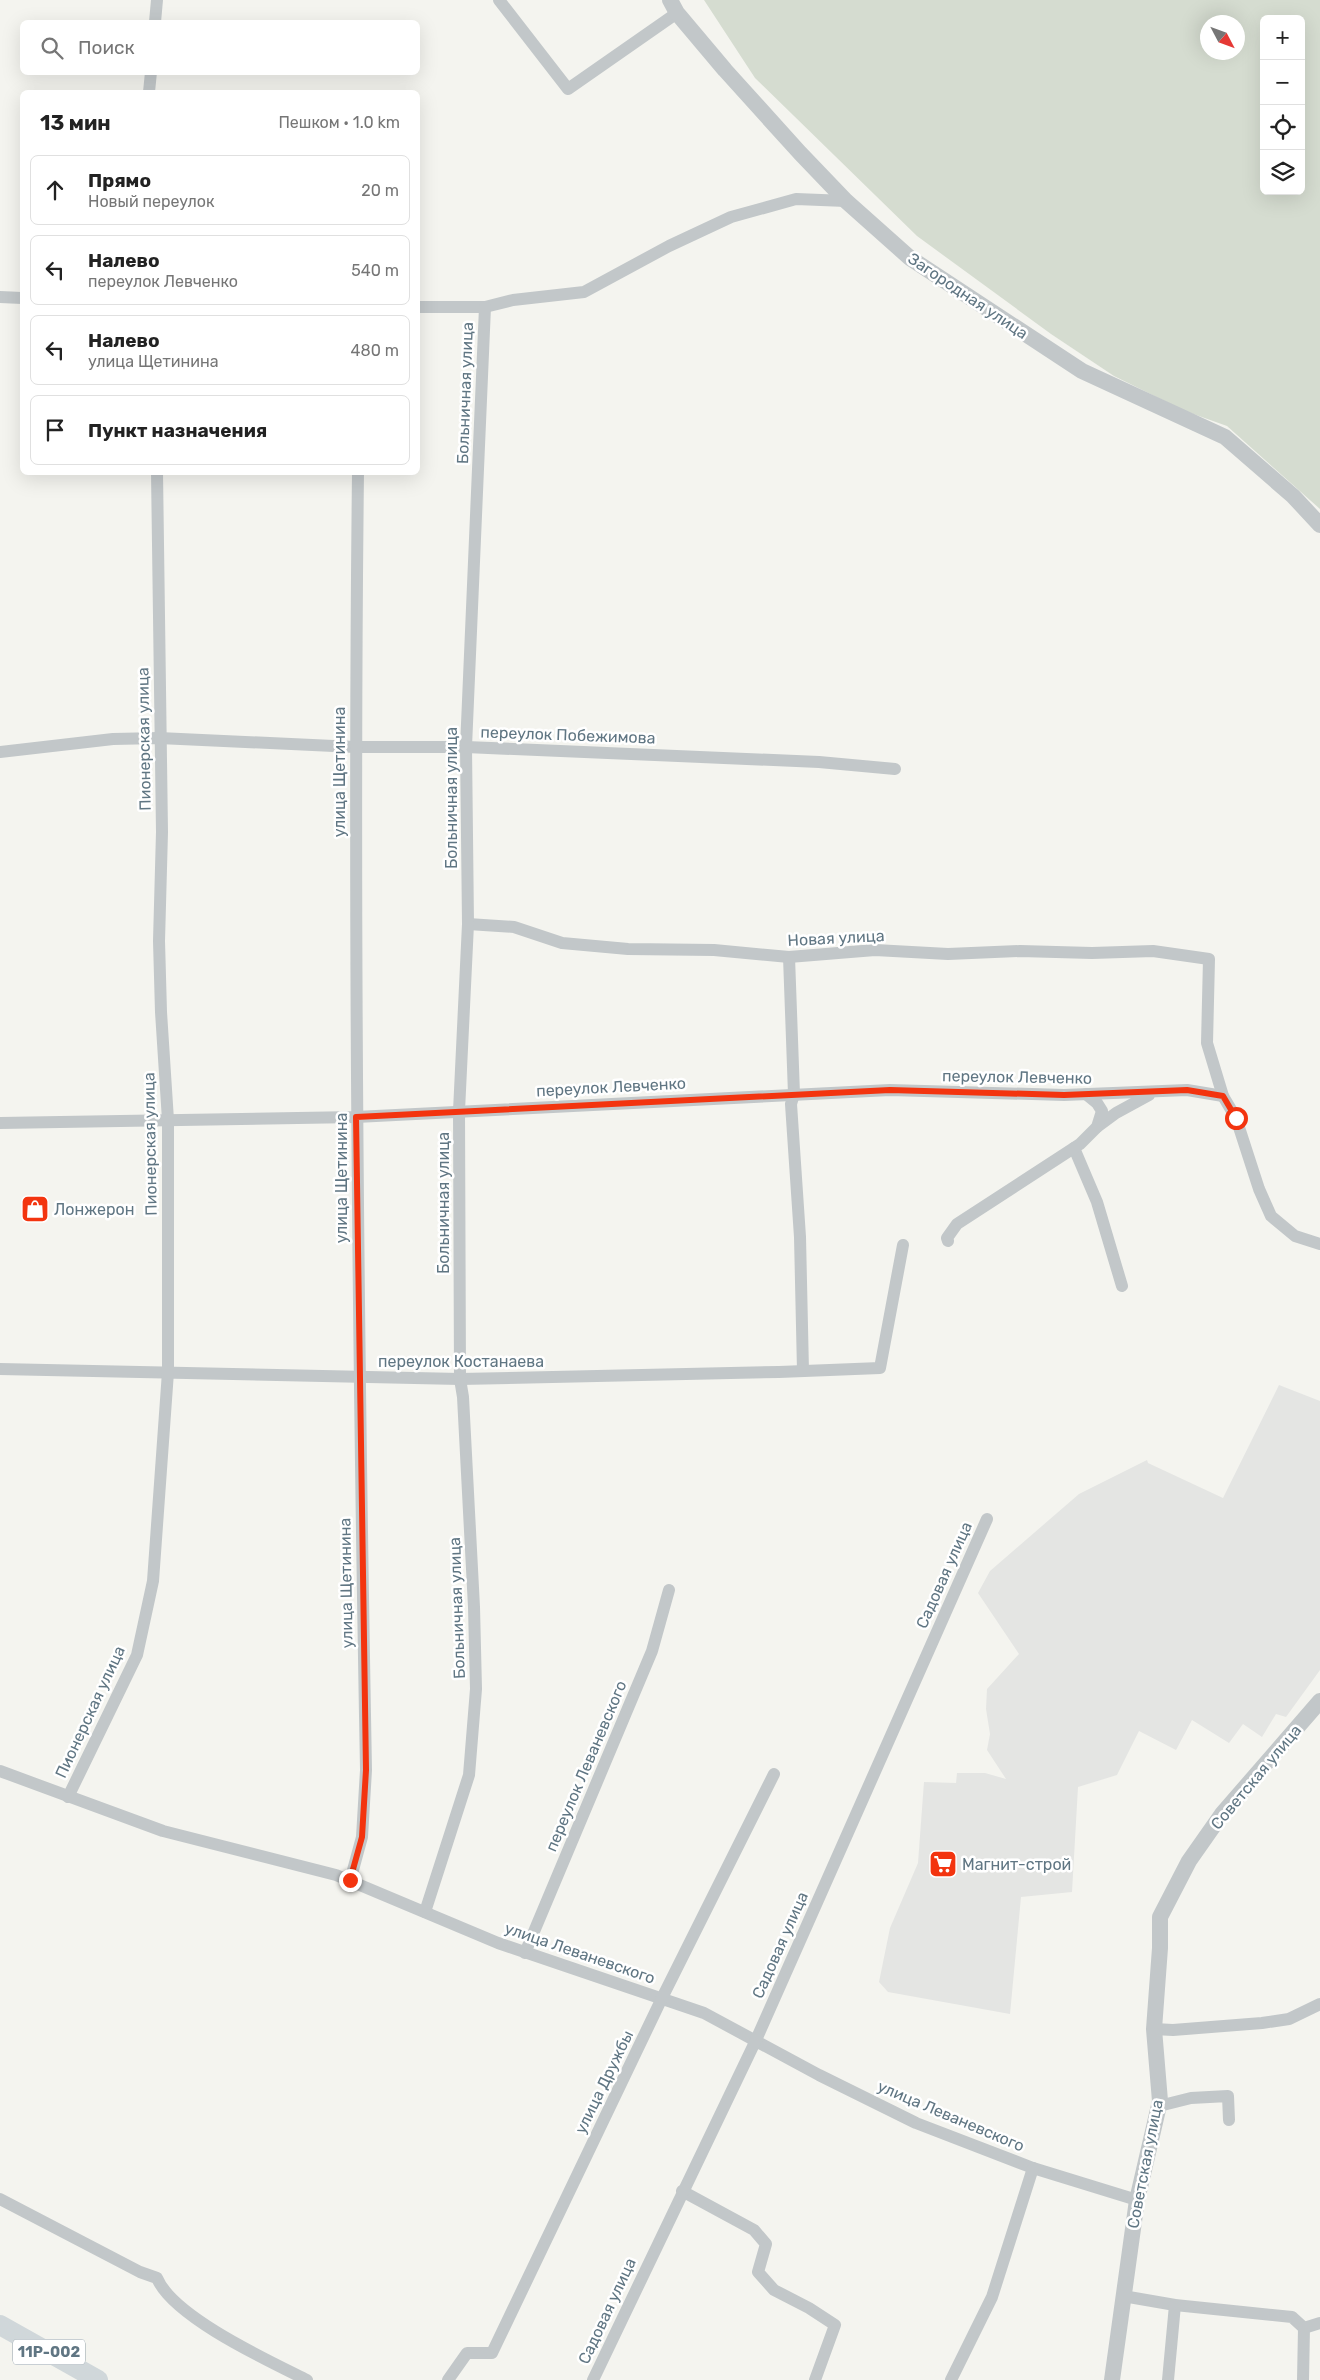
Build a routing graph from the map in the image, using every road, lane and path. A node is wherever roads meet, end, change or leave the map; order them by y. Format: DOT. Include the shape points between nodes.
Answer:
graph roads {
  1 [pos="157,0"];
  2 [pos="499,0"];
  3 [pos="674,6"];
  4 [pos="155,20"];
  5 [pos="151,75"];
  6 [pos="149,90"];
  7 [pos="846,201"];
  8 [pos="0,297"];
  9 [pos="20,298"];
  10 [pos="420,307"];
  11 [pos="485,307"];
  12 [pos="157,475"];
  13 [pos="358,475"];
  14 [pos="1320,525"];
  15 [pos="159,738"];
  16 [pos="355,747"];
  17 [pos="466,747"];
  18 [pos="0,752"];
  19 [pos="895,770"];
  20 [pos="468,924"];
  21 [pos="789,957"];
  22 [pos="1156,1092"];
  23 [pos="794,1094"];
  24 [pos="1086,1094"];
  25 [pos="1223,1096"];
  26 [pos="459,1111"];
  27 [pos="356,1117"];
  28 [pos="168,1120"];
  29 [pos="0,1123"];
  30 [pos="1097,1128"];
  31 [pos="1074,1148"];
  32 [pos="948,1241"];
  33 [pos="1320,1244"];
  34 [pos="903,1245"];
  35 [pos="1122,1286"];
  36 [pos="0,1369"];
  37 [pos="803,1371"];
  38 [pos="168,1372"];
  39 [pos="359,1378"];
  40 [pos="460,1379"];
  41 [pos="987,1519"];
  42 [pos="669,1590"];
  43 [pos="1320,1701"];
  44 [pos="0,1771"];
  45 [pos="774,1774"];
  46 [pos="68,1797"];
  47 [pos="350,1880"];
  48 [pos="425,1912"];
  49 [pos="525,1953"];
  50 [pos="662,1998"];
  51 [pos="1320,2004"];
  52 [pos="1154,2030"];
  53 [pos="756,2040"];
  54 [pos="1159,2106"];
  55 [pos="1229,2120"];
  56 [pos="1033,2168"];
  57 [pos="682,2191"];
  58 [pos="0,2199"];
  59 [pos="1137,2200"];
  60 [pos="1123,2296"];
  61 [pos="1175,2305"];
  62 [pos="1320,2323"];
  63 [pos="0,2325"];
  64 [pos="1304,2328"];
  65 [pos="98,2380"];
  66 [pos="307,2380"];
  67 [pos="448,2380"];
  68 [pos="593,2380"];
  69 [pos="815,2380"];
  70 [pos="951,2380"];
  71 [pos="1112,2380"];
  72 [pos="1168,2380"];
  73 [pos="1304,2380"];
  1 -- 4 [label="street"];
  2 -- 3 [label="street" via="568,90"];
  3 -- 7 [label="street, Загородная улица" via="738,84"];
  5 -- 6 [label="street"];
  7 -- 11 [label="street" via="796,199 731,217 584,292 513,300"];
  7 -- 14 [label="street, Загородная улица" via="910,258 1082,371 1225,437 1293,496"];
  8 -- 9 [label="street"];
  10 -- 11 [label="street"];
  11 -- 17 [label="street, Больничная улица"];
  12 -- 15 [label="street, Пионерская улица"];
  13 -- 16 [label="street, улица Щетинина"];
  15 -- 16 [label="street, переулок Побежимова"];
  15 -- 18 [label="street, переулок Побежимова" via="113,739"];
  15 -- 28 [label="street, Пионерская улица" via="162,832 160,1012"];
  16 -- 17 [label="street, переулок Побежимова"];
  16 -- 27 [label="street, улица Щетинина"];
  17 -- 19 [label="street, переулок Побежимова" via="819,762"];
  17 -- 20 [label="street, Больничная улица"];
  20 -- 21 [label="street, Новая улица" via="514,927 562,943"];
  20 -- 26 [label="street, Больничная улица"];
  21 -- 23 [label="street"];
  21 -- 25 [label="street, Новая улица" via="875,950 948,954 1153,951 1208,958 1207,1043"];
  22 -- 24 [label="street, переулок Левченко"];
  22 -- 25 [label="street, переулок Левченко" via="1187,1090"];
  22 -- 30 [label="street" via="1116,1113"];
  23 -- 24 [label="street, переулок Левченко" via="890,1090"];
  23 -- 26 [label="street, переулок Левченко"];
  23 -- 37 [label="street" via="791,1104 800,1237"];
  24 -- 30 [label="street" via="1102,1111"];
  25 -- 33 [label="street" via="1236,1118 1271,1216 1295,1236"];
  26 -- 27 [label="street, переулок Левченко"];
  26 -- 40 [label="street, Больничная улица"];
  27 -- 28 [label="street, переулок Левченко"];
  27 -- 39 [label="street, улица Щетинина"];
  28 -- 29 [label="street, переулок Левченко"];
  28 -- 38 [label="street, Пионерская улица"];
  30 -- 31 [label="street"];
  31 -- 32 [label="street" via="971,1214 954,1229"];
  31 -- 35 [label="street" via="1097,1202"];
  34 -- 37 [label="street, переулок Костанаева" via="880,1368"];
  36 -- 38 [label="street, переулок Костанаева"];
  37 -- 40 [label="street, переулок Костанаева"];
  38 -- 39 [label="street, переулок Костанаева"];
  38 -- 46 [label="street, Пионерская улица" via="153,1581 137,1655"];
  39 -- 40 [label="street, переулок Костанаева"];
  39 -- 47 [label="street, улица Щетинина" via="366,1770 362,1837"];
  40 -- 48 [label="street, Больничная улица" via="476,1688 469,1775"];
  41 -- 53 [label="street, Садовая улица"];
  42 -- 49 [label="street, переулок Леваневского" via="652,1651"];
  43 -- 52 [label="street, Советская улица" via="1222,1814 1189,1862 1160,1917"];
  44 -- 46 [label="street, улица Леваневского"];
  45 -- 50 [label="street, улица Дружбы"];
  46 -- 47 [label="street, улица Леваневского" via="163,1831 280,1859"];
  47 -- 48 [label="street, улица Леваневского"];
  48 -- 49 [label="street, улица Леваневского"];
  49 -- 50 [label="street, улица Леваневского"];
  50 -- 53 [label="street, улица Леваневского" via="704,2013"];
  50 -- 67 [label="street, улица Дружбы" via="492,2353 467,2353"];
  51 -- 52 [label="street" via="1289,2019"];
  52 -- 54 [label="street, Советская улица"];
  53 -- 56 [label="street, улица Леваневского" via="818,2075 916,2123"];
  53 -- 57 [label="street, Садовая улица"];
  54 -- 55 [label="street" via="1191,2098 1228,2096"];
  54 -- 59 [label="street, Советская улица"];
  56 -- 59 [label="street, улица Леваневского"];
  56 -- 70 [label="street" via="992,2297"];
  57 -- 68 [label="street, Садовая улица"];
  57 -- 69 [label="street" via="754,2230 766,2244 758,2272 774,2290 835,2325"];
  58 -- 66 [label="street" via="157,2278 162,2289 177,2305 248,2351"];
  59 -- 60 [label="street, Советская улица"];
  60 -- 61 [label="street"];
  60 -- 71 [label="street, Советская улица"];
  61 -- 64 [label="street" via="1292,2317"];
  61 -- 72 [label="street"];
  62 -- 64 [label="street"];
  63 -- 65 [label="main road, 11Р-002"];
  64 -- 73 [label="street"];
}
